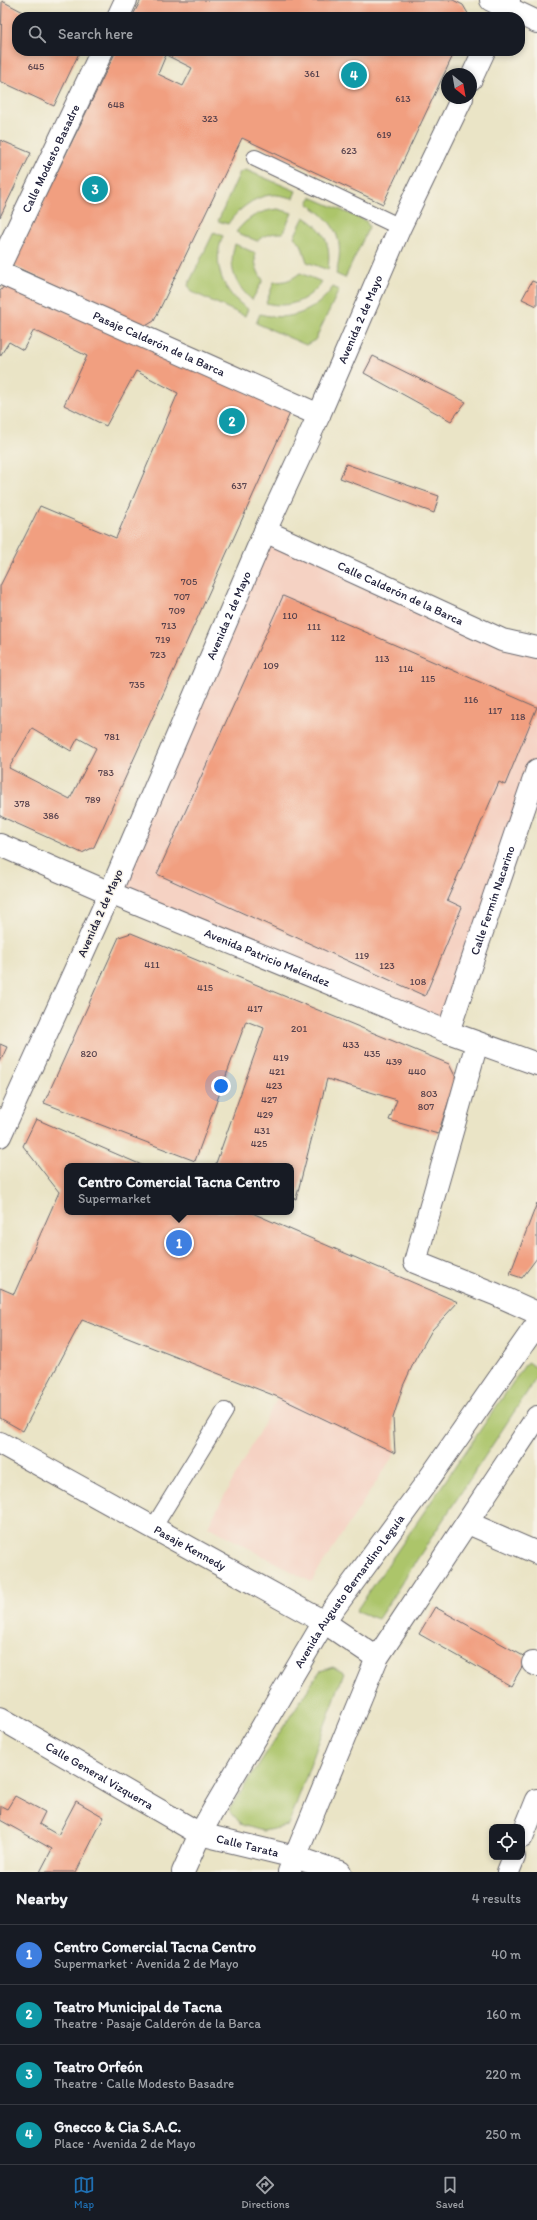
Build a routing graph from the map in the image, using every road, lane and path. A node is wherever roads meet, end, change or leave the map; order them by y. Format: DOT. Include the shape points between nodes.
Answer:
graph roads {
  1 [pos="126,0"];
  2 [pos="502,6"];
  3 [pos="120,12"];
  4 [pos="515,12"];
  5 [pos="525,17"];
  6 [pos="537,22"];
  7 [pos="100,56"];
  8 [pos="482,56"];
  9 [pos="476,68"];
  10 [pos="459,104"];
  11 [pos="255,158"];
  12 [pos="400,227"];
  13 [pos="0,265"];
  14 [pos="0,273"];
  15 [pos="319,415"];
  16 [pos="265,531"];
  17 [pos="537,648"];
  18 [pos="537,770"];
  19 [pos="0,845"];
  20 [pos="110,893"];
  21 [pos="448,1032"];
  22 [pos="476,1043"];
  23 [pos="537,1064"];
  24 [pos="0,1136"];
  25 [pos="537,1313"];
  26 [pos="537,1324"];
  27 [pos="226,1411"];
  28 [pos="537,1417"];
  29 [pos="0,1443"];
  30 [pos="468,1523"];
  31 [pos="153,1528"];
  32 [pos="537,1553"];
  33 [pos="324,1622"];
  34 [pos="377,1658"];
  35 [pos="0,1718"];
  36 [pos="537,1800"];
  37 [pos="525,1830"];
  38 [pos="200,1834"];
  39 [pos="513,1860"];
  40 [pos="292,1864"];
  41 [pos="183,1872"];
  42 [pos="340,1872"];
  43 [pos="508,1872"];
  1 -- 3 [label="street"];
  2 -- 4 [label="street"];
  5 -- 6 [label="street"];
  7 -- 13 [label="street, Calle Modesto Basadre"];
  8 -- 9 [label="street"];
  10 -- 12 [label="street, Avenida 2 de Mayo"];
  11 -- 12 [label="lane"];
  12 -- 15 [label="street, Avenida 2 de Mayo"];
  14 -- 15 [label="street, Pasaje Calderón de la Barca"];
  15 -- 16 [label="street, Avenida 2 de Mayo"];
  16 -- 17 [label="street, Calle Calderón de la Barca" via="502,640"];
  16 -- 20 [label="street, Avenida 2 de Mayo"];
  18 -- 21 [label="street, Calle Fermín Nacarino"];
  19 -- 20 [label="street, Avenida Patricio Meléndez"];
  20 -- 21 [label="street, Avenida Patricio Meléndez"];
  20 -- 24 [label="street, Avenida 2 de Mayo"];
  21 -- 22 [label="street, Avenida Patricio Meléndez"];
  22 -- 23 [label="street, Avenida Patricio Meléndez"];
  22 -- 25 [label="street" via="415,1262"];
  26 -- 33 [label="street, Avenida Augusto Bernardino Leguía" via="426,1483"];
  27 -- 31 [label="lane"];
  28 -- 30 [label="street"];
  29 -- 31 [label="street, Pasaje Kennedy"];
  30 -- 32 [label="street"];
  30 -- 34 [label="street"];
  31 -- 33 [label="street, Pasaje Kennedy"];
  33 -- 34 [label="street, Pasaje Kennedy"];
  33 -- 38 [label="street, Avenida Augusto Bernardino Leguía"];
  34 -- 40 [label="street"];
  35 -- 38 [label="street, Calle General Vizquerra"];
  36 -- 37 [label="street"];
  38 -- 40 [label="street, Calle Tarata"];
  38 -- 41 [label="street, Avenida Augusto Bernardino Leguía"];
  39 -- 43 [label="street"];
  40 -- 42 [label="street, Calle Tarata"];
}
